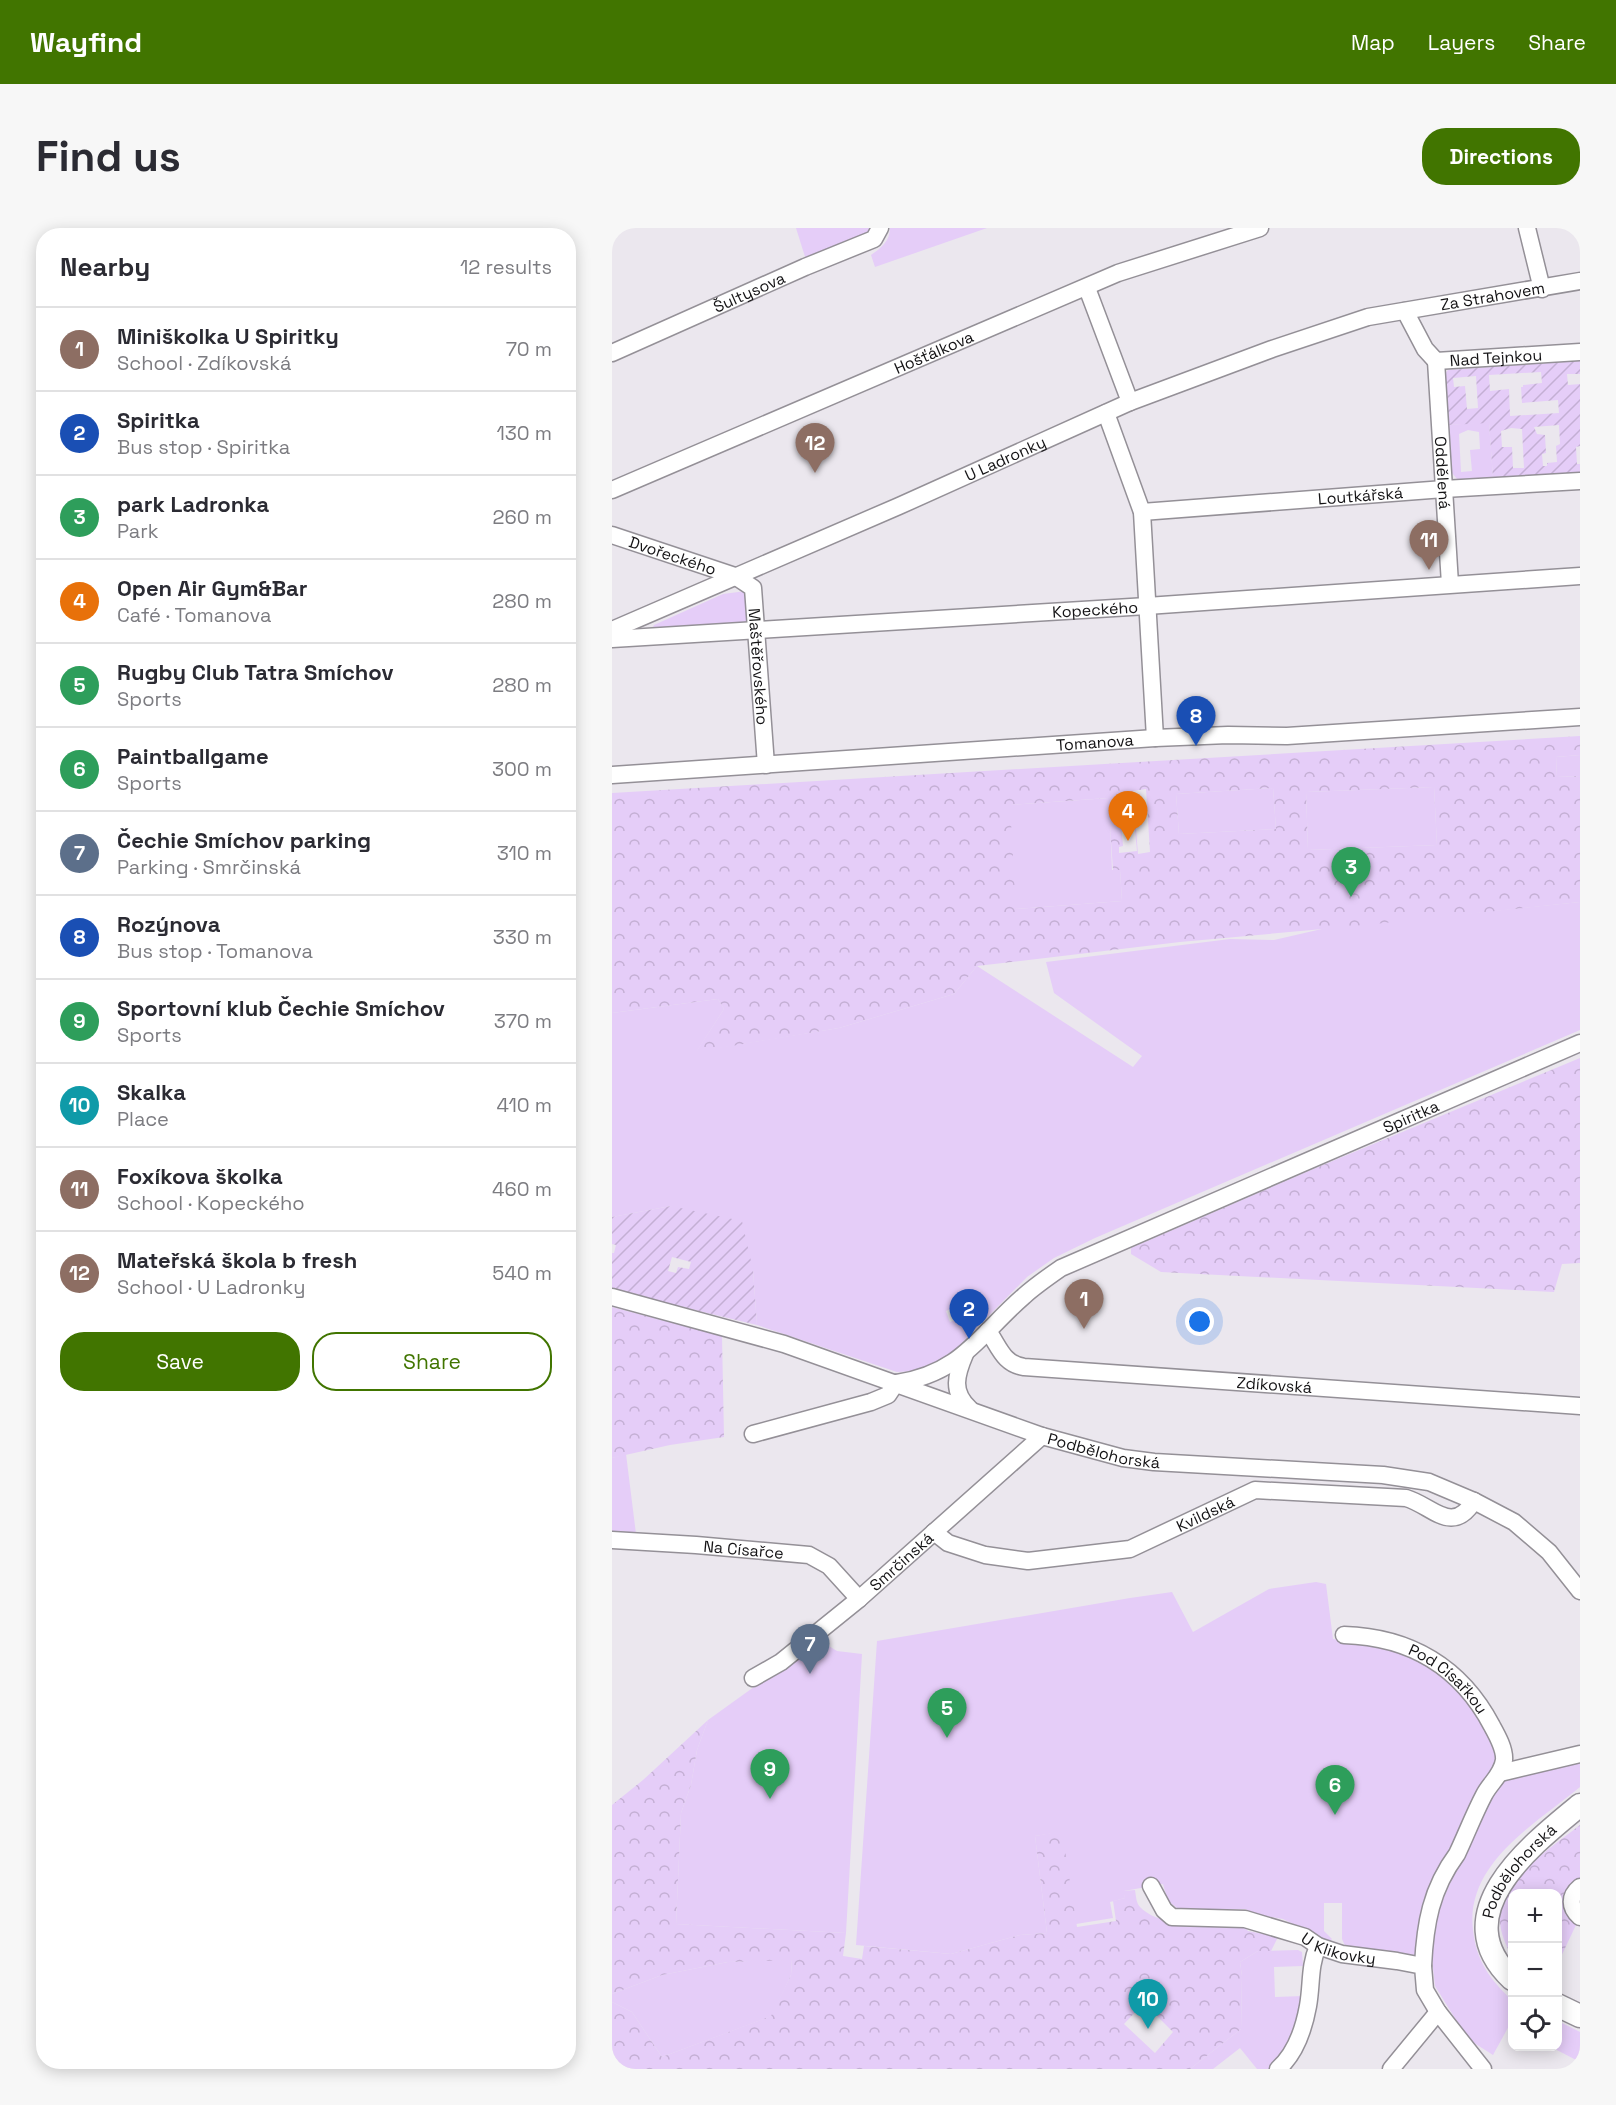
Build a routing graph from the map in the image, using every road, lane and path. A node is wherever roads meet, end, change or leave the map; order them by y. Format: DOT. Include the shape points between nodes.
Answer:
graph roads {
  1 [pos="880,228"];
  2 [pos="1260,228"];
  3 [pos="1527,228"];
  4 [pos="1580,281"];
  5 [pos="1088,288"];
  6 [pos="1542,289"];
  7 [pos="1405,310"];
  8 [pos="1580,352"];
  9 [pos="612,353"];
  10 [pos="1436,361"];
  11 [pos="1130,402"];
  12 [pos="1106,413"];
  13 [pos="1580,481"];
  14 [pos="1444,489"];
  15 [pos="612,490"];
  16 [pos="1142,512"];
  17 [pos="612,535"];
  18 [pos="735,576"];
  19 [pos="1580,576"];
  20 [pos="1450,584"];
  21 [pos="1147,606"];
  22 [pos="612,630"];
  23 [pos="756,631"];
  24 [pos="612,639"];
  25 [pos="1580,717"];
  26 [pos="1155,738"];
  27 [pos="766,765"];
  28 [pos="612,775"];
  29 [pos="1580,1042"];
  30 [pos="612,1297"];
  31 [pos="988,1331"];
  32 [pos="966,1353"];
  33 [pos="896,1383"];
  34 [pos="951,1395"];
  35 [pos="1580,1406"];
  36 [pos="753,1434"];
  37 [pos="1042,1436"];
  38 [pos="1474,1501"];
  39 [pos="934,1532"];
  40 [pos="612,1540"];
  41 [pos="1580,1591"];
  42 [pos="859,1599"];
  43 [pos="1344,1635"];
  44 [pos="753,1678"];
  45 [pos="1580,1754"];
  46 [pos="1500,1773"];
  47 [pos="1580,1805"];
  48 [pos="1151,1886"];
  49 [pos="1580,1887"];
  50 [pos="1580,1917"];
  51 [pos="1318,1946"];
  52 [pos="1423,1966"];
  53 [pos="1508,1974"];
  54 [pos="1562,2007"];
  55 [pos="1438,2012"];
  56 [pos="1580,2016"];
  57 [pos="1278,2069"];
  58 [pos="1391,2069"];
  59 [pos="1483,2069"];
  1 -- 9 [label="street, Šultysova" via="874,239"];
  2 -- 5 [label="street, Hošťálkova" via="1118,273"];
  3 -- 6 [label="street"];
  4 -- 6 [label="street, Za Strahovem"];
  5 -- 11 [label="street"];
  5 -- 15 [label="street, Hošťálkova"];
  6 -- 7 [label="street, Za Strahovem"];
  7 -- 10 [label="street, Nad Tejnkou" via="1425,349"];
  7 -- 11 [label="street, U Ladronky" via="1368,317 1272,349"];
  8 -- 10 [label="street, Nad Tejnkou"];
  10 -- 14 [label="street, Oddělená"];
  11 -- 12 [label="street, U Ladronky"];
  12 -- 16 [label="street"];
  12 -- 18 [label="street, U Ladronky"];
  13 -- 14 [label="street, Loutkářská"];
  14 -- 16 [label="street, Loutkářská"];
  14 -- 20 [label="street, Oddělená"];
  16 -- 21 [label="street"];
  17 -- 18 [label="street, Dvořeckého"];
  18 -- 22 [label="street, U Ladronky"];
  18 -- 23 [label="street, Maštěřovského" via="753,588"];
  19 -- 20 [label="street, Kopeckého"];
  20 -- 21 [label="street, Kopeckého"];
  21 -- 23 [label="street, Kopeckého"];
  21 -- 26 [label="street"];
  23 -- 24 [label="street, Kopeckého"];
  23 -- 27 [label="street, Maštěřovského"];
  25 -- 26 [label="street, Tomanova" via="1287,736"];
  26 -- 27 [label="street, Tomanova"];
  27 -- 28 [label="street, Tomanova"];
  29 -- 31 [label="street, Spiritka" via="1061,1268"];
  30 -- 33 [label="street" via="784,1344"];
  31 -- 32 [label="street, Spiritka"];
  31 -- 35 [label="street, Zdíkovská" via="1002,1355 1010,1363 1024,1367"];
  32 -- 33 [label="street, Spiritka" via="925,1377"];
  32 -- 34 [label="street, Spiritka"];
  33 -- 34 [label="street"];
  33 -- 36 [label="street" via="888,1395 871,1402"];
  34 -- 37 [label="street, Podbělohorská" via="974,1412"];
  37 -- 38 [label="street, Podbělohorská" via="1123,1458 1154,1462 1383,1475 1429,1482"];
  37 -- 39 [label="street, Smrčinská"];
  38 -- 39 [label="street, Kvildská" via="1462,1514 1450,1518 1406,1498 1256,1490 1130,1549 1028,1561 989,1557 948,1544"];
  38 -- 41 [label="street, Podbělohorská" via="1514,1522 1534,1538"];
  39 -- 42 [label="street, Smrčinská"];
  40 -- 42 [label="street, Na Císařce" via="808,1556 829,1566"];
  42 -- 44 [label="street, Smrčinská" via="780,1662"];
  43 -- 46 [label="street, Pod Císařkou" via="1383,1639 1416,1650 1465,1685 1482,1707 1498,1739 1504,1758"];
  45 -- 46 [label="street"];
  46 -- 52 [label="street" via="1485,1793 1430,1905"];
  47 -- 53 [label="main road, Podbělohorská" via="1517,1860 1490,1904 1489,1942"];
  48 -- 51 [label="street, U Klikovky" via="1172,1917 1245,1919 1305,1937"];
  49 -- 50 [label="street" via="1571,1899"];
  51 -- 52 [label="street, U Klikovky" via="1342,1954"];
  51 -- 57 [label="street" via="1299,2038"];
  52 -- 55 [label="street" via="1425,1990"];
  54 -- 56 [label="main road"];
  55 -- 58 [label="street"];
  55 -- 59 [label="street"];
}
